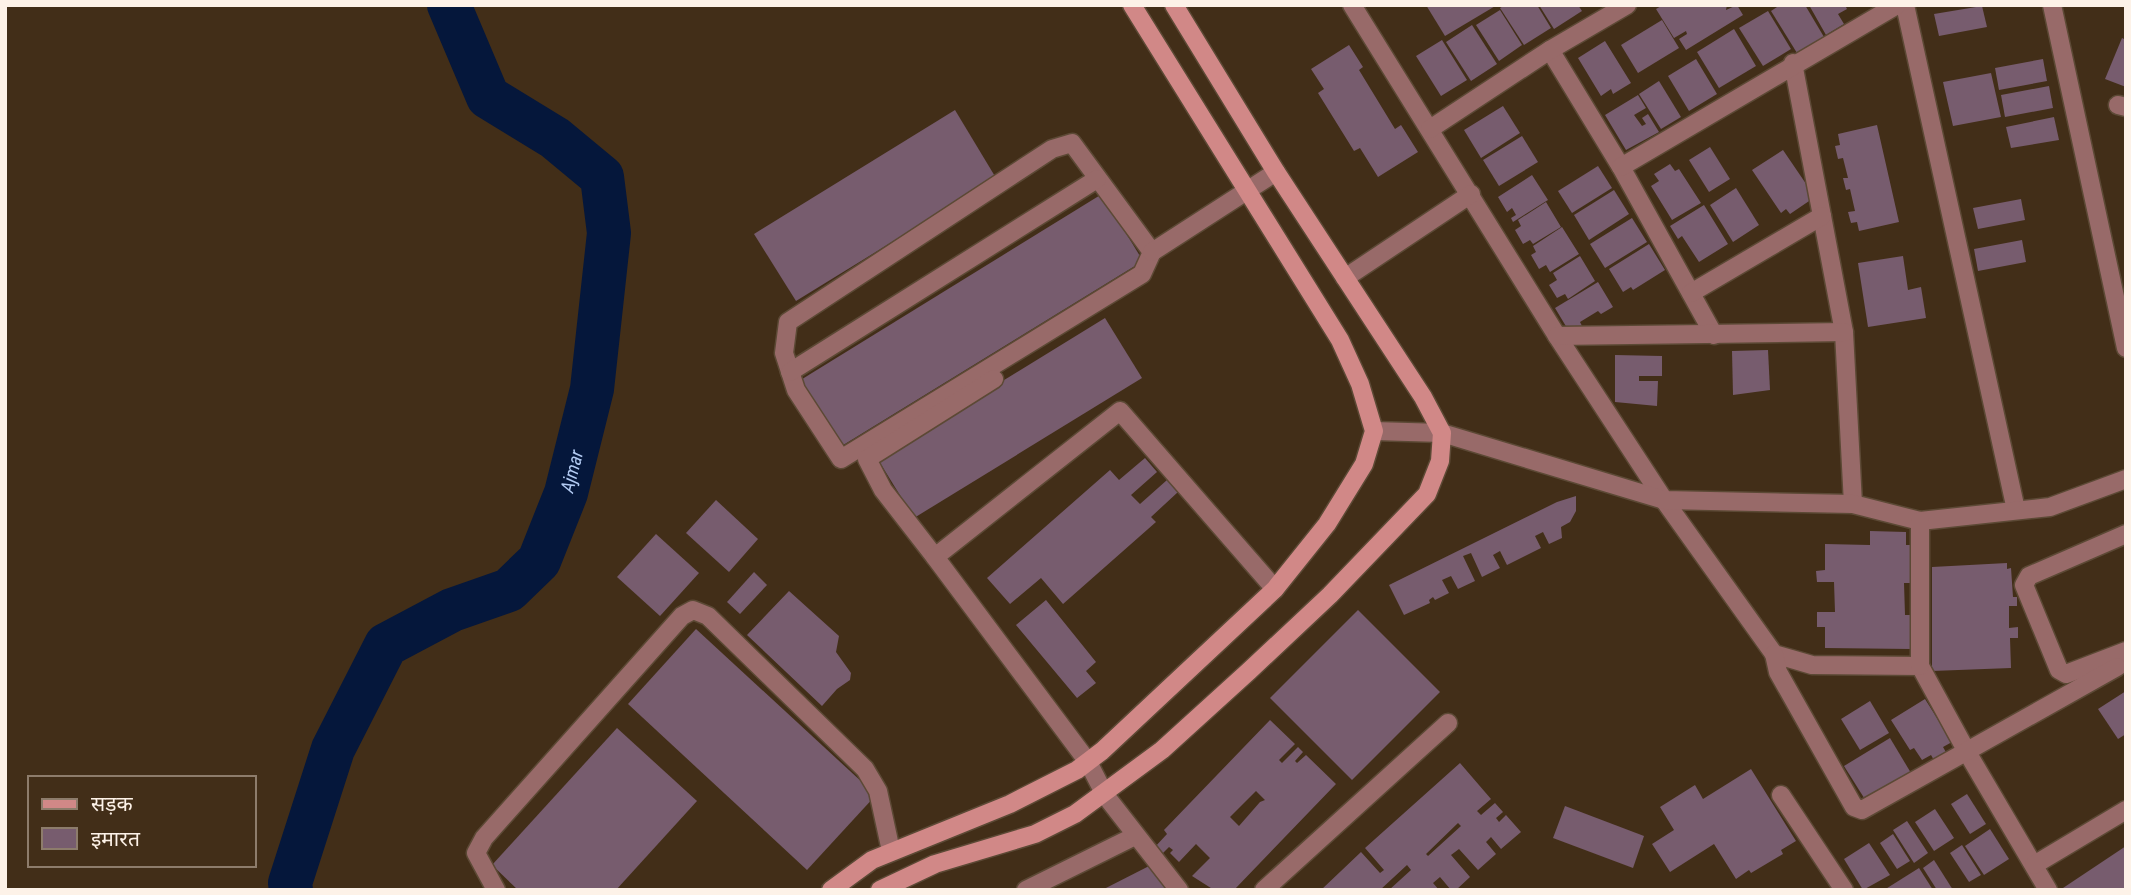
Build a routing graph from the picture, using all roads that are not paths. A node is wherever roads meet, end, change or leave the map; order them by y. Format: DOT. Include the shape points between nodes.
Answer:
graph roads {
  1 [pos="1132,5"];
  2 [pos="1174,5"];
  3 [pos="1627,5"];
  4 [pos="1897,5"];
  5 [pos="1905,5"];
  6 [pos="2052,5"];
  7 [pos="1360,8"];
  8 [pos="1550,50"];
  9 [pos="1793,63"];
  10 [pos="1430,129"];
  11 [pos="1620,167"];
  12 [pos="1276,172"];
  13 [pos="1097,179"];
  14 [pos="1248,191"];
  15 [pos="1471,194"];
  16 [pos="1822,216"];
  17 [pos="1152,252"];
  18 [pos="1345,278"];
  19 [pos="1690,293"];
  20 [pos="1097,314"];
  21 [pos="1844,332"];
  22 [pos="1714,335"];
  23 [pos="1557,336"];
  24 [pos="2126,348"];
  25 [pos="790,372"];
  26 [pos="1374,431"];
  27 [pos="1442,433"];
  28 [pos="2126,479"];
  29 [pos="1664,500"];
  30 [pos="1853,505"];
  31 [pos="2016,510"];
  32 [pos="1920,521"];
  33 [pos="2126,534"];
  34 [pos="934,556"];
  35 [pos="1275,589"];
  36 [pos="2126,651"];
  37 [pos="1774,654"];
  38 [pos="1920,666"];
  39 [pos="2117,667"];
  40 [pos="1447,723"];
  41 [pos="1967,752"];
  42 [pos="1088,762"];
  43 [pos="1105,795"];
  44 [pos="1781,795"];
  45 [pos="2126,810"];
  46 [pos="1135,836"];
  47 [pos="891,851"];
  48 [pos="2034,865"];
  49 [pos="496,890"];
  50 [pos="831,890"];
  51 [pos="880,890"];
  52 [pos="1026,890"];
  53 [pos="1179,890"];
  54 [pos="1264,890"];
  55 [pos="1844,890"];
  56 [pos="2049,890"];
  1 -- 14 [label="street"];
  2 -- 12 [label="street"];
  3 -- 8 [label="street"];
  4 -- 9 [label="street"];
  5 -- 31 [label="street"];
  6 -- 24 [label="street"];
  7 -- 10 [label="street"];
  8 -- 10 [label="street"];
  8 -- 11 [label="street"];
  9 -- 11 [label="street"];
  9 -- 16 [label="street"];
  10 -- 15 [label="street"];
  11 -- 19 [label="street"];
  12 -- 14 [label="street"];
  12 -- 18 [label="street"];
  13 -- 17 [label="street"];
  13 -- 25 [label="street"];
  13 -- 25 [label="street" via="1072,144 1052,149 788,322 785,353"];
  14 -- 17 [label="street"];
  14 -- 26 [label="street" via="1340,340"];
  15 -- 18 [label="street"];
  15 -- 23 [label="street"];
  16 -- 19 [label="street"];
  16 -- 21 [label="street"];
  17 -- 25 [label="street" via="1142,274 841,459 796,390"];
  18 -- 27 [label="street"];
  19 -- 22 [label="street"];
  20 -- 34 [label="street" via="867,459 883,490"];
  21 -- 22 [label="street"];
  21 -- 30 [label="street"];
  22 -- 23 [label="street"];
  23 -- 29 [label="street"];
  26 -- 27 [label="street"];
  26 -- 35 [label="street" via="1364,464 1327,524"];
  27 -- 29 [label="street"];
  27 -- 43 [label="street" via="1440,461 1427,494 1259,662 1163,750"];
  28 -- 31 [label="street" via="2050,507"];
  29 -- 30 [label="street"];
  29 -- 37 [label="street"];
  30 -- 32 [label="street"];
  31 -- 32 [label="street"];
  32 -- 38 [label="street"];
  33 -- 36 [label="street" via="2029,576 2024,585 2059,670 2066,674"];
  34 -- 35 [label="street" via="1120,411"];
  34 -- 42 [label="street"];
  35 -- 42 [label="street"];
  37 -- 38 [label="street" via="1812,665"];
  37 -- 41 [label="street" via="1778,672 1857,810"];
  38 -- 41 [label="street"];
  39 -- 41 [label="street"];
  40 -- 54 [label="street"];
  41 -- 48 [label="street"];
  42 -- 43 [label="street"];
  42 -- 47 [label="street" via="1044,788"];
  43 -- 46 [label="street"];
  43 -- 51 [label="street" via="1035,834 935,864"];
  44 -- 55 [label="street"];
  45 -- 48 [label="street"];
  46 -- 52 [label="street"];
  46 -- 53 [label="street"];
  47 -- 49 [label="street" via="878,790 865,769 708,616 693,610 682,616 484,838 477,853"];
  47 -- 50 [label="street"];
  48 -- 56 [label="street"];
}
